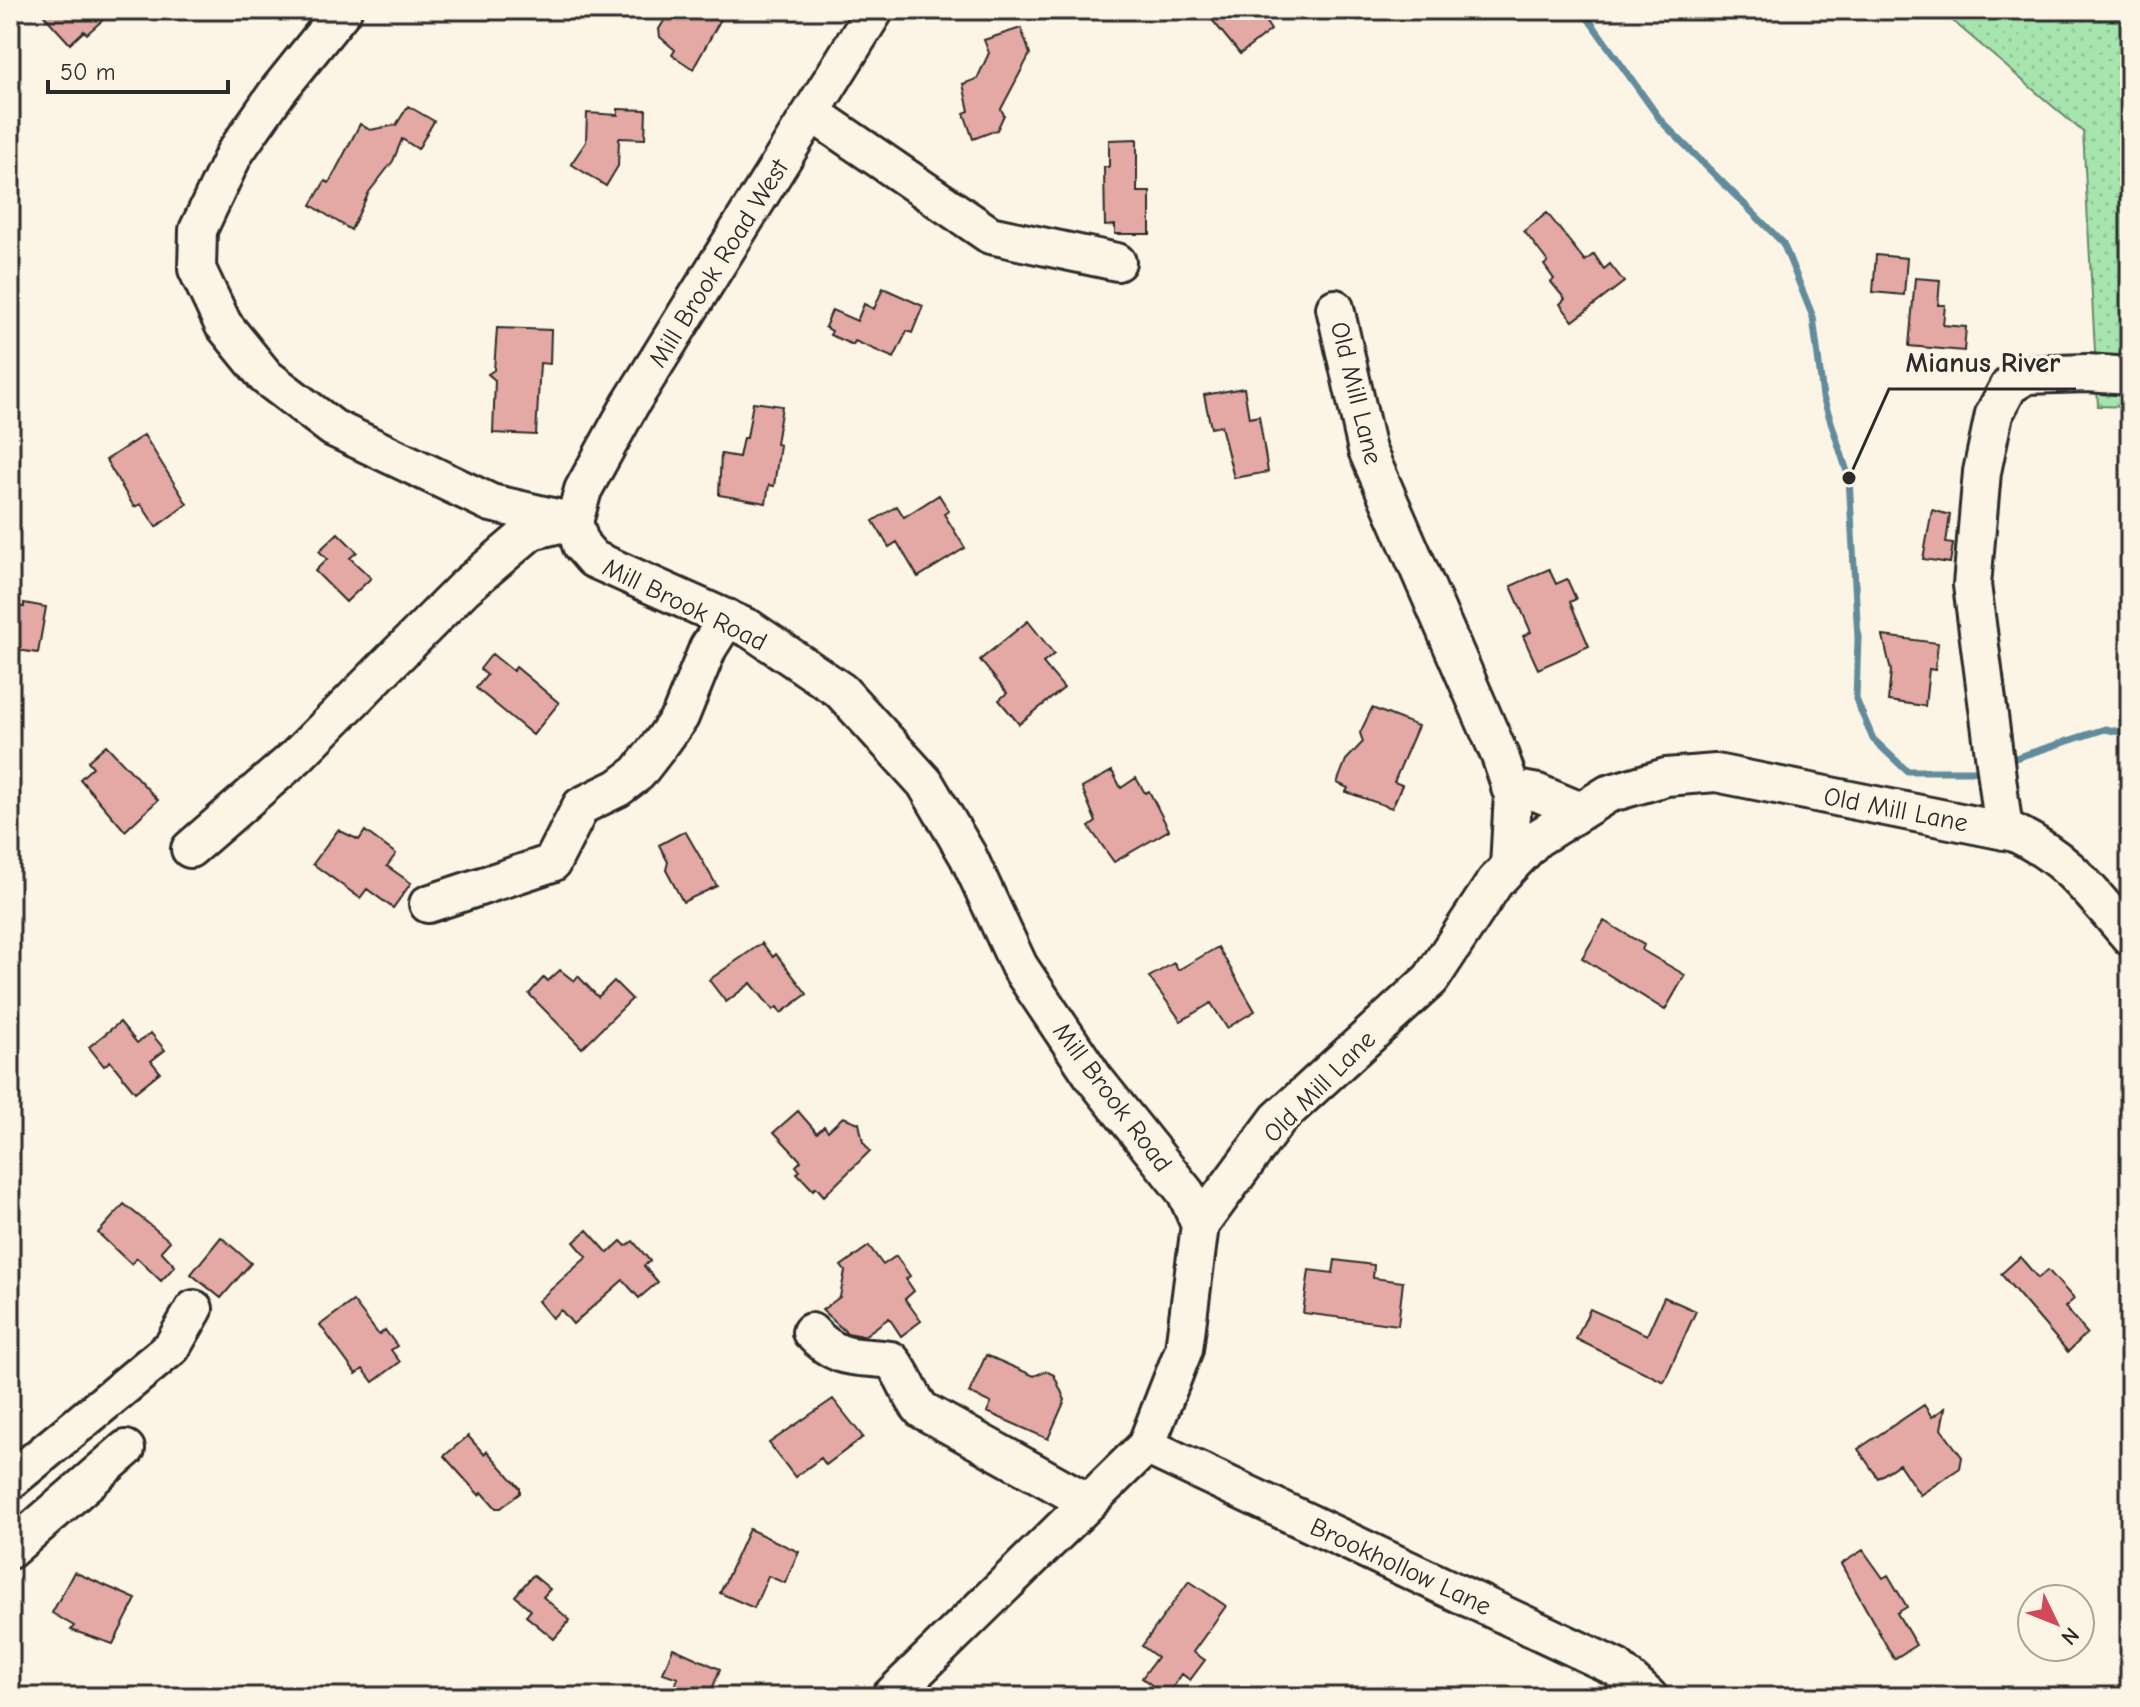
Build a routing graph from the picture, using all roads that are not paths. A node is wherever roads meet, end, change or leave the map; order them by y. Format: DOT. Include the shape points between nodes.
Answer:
graph roads {
  1 [pos="343,10"];
  2 [pos="875,10"];
  3 [pos="812,113"];
  4 [pos="1117,262"];
  5 [pos="1335,308"];
  6 [pos="2130,376"];
  7 [pos="574,522"];
  8 [pos="727,618"];
  9 [pos="1510,788"];
  10 [pos="1581,811"];
  11 [pos="2004,831"];
  12 [pos="190,849"];
  13 [pos="1509,867"];
  14 [pos="428,904"];
  15 [pos="2130,937"];
  16 [pos="1200,1225"];
  17 [pos="194,1309"];
  18 [pos="811,1332"];
  19 [pos="1146,1446"];
  20 [pos="126,1449"];
  21 [pos="10,1481"];
  22 [pos="1088,1502"];
  23 [pos="10,1550"];
  24 [pos="890,1697"];
  25 [pos="1649,1697"];
  1 -- 7 [label="street" via="234,154 198,230 197,269 223,324 266,377 333,428 491,503"];
  2 -- 3 [label="street, Mill Brook Road West"];
  3 -- 4 [label="street" via="990,235"];
  3 -- 7 [label="street, Mill Brook Road West" via="631,403 583,490"];
  5 -- 9 [label="street, Old Mill Lane" via="1367,450"];
  6 -- 11 [label="street" via="2027,375 2009,386 1994,414 1982,472 1972,585"];
  7 -- 8 [label="street, Mill Brook Road" via="581,545 593,559"];
  7 -- 12 [label="street" via="531,531 464,588 296,757"];
  8 -- 14 [label="street" via="708,648 680,717 638,773 581,806 552,863"];
  8 -- 16 [label="street, Mill Brook Road" via="841,691 925,783 968,856 1013,957 1094,1078 1186,1193"];
  9 -- 10 [label="street"];
  9 -- 13 [label="street, Old Mill Lane"];
  10 -- 11 [label="street, Old Mill Lane" via="1608,794 1666,777 1716,773"];
  10 -- 13 [label="street, Old Mill Lane" via="1536,839"];
  11 -- 15 [label="street, Old Mill Lane" via="2047,849 2074,871"];
  13 -- 16 [label="street, Old Mill Lane" via="1431,979 1278,1119"];
  16 -- 19 [label="street, Old Mill Lane" via="1184,1349"];
  17 -- 21 [label="street" via="172,1347"];
  18 -- 22 [label="street" via="825,1347 846,1356 891,1360 922,1410"];
  19 -- 22 [label="street, Old Mill Lane"];
  19 -- 25 [label="street, Brookhollow Lane" via="1617,1668"];
  20 -- 23 [label="street"];
  22 -- 24 [label="street, Old Mill Lane"];
}
